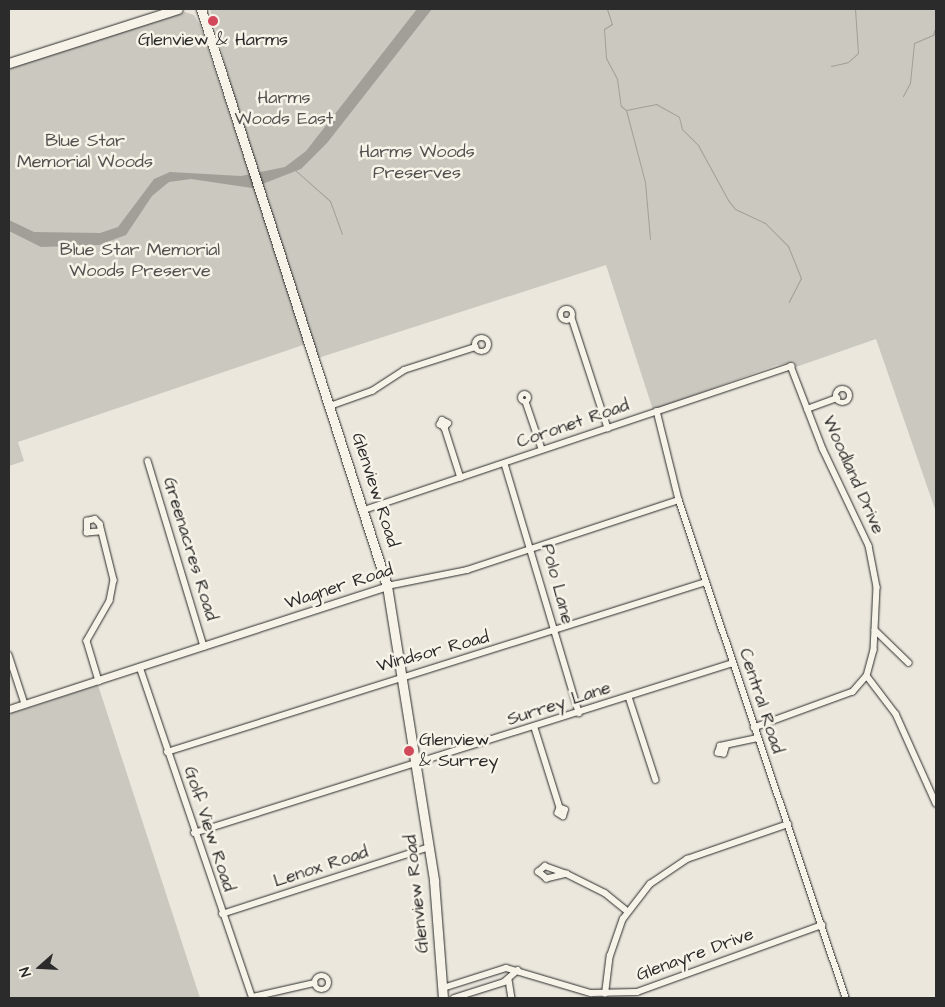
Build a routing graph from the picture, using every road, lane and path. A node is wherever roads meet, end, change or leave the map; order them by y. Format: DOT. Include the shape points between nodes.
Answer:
graph roads {
  1 [pos="178,9"];
  2 [pos="201,9"];
  3 [pos="9,63"];
  4 [pos="572,318"];
  5 [pos="475,347"];
  6 [pos="791,366"];
  7 [pos="837,398"];
  8 [pos="526,402"];
  9 [pos="330,406"];
  10 [pos="808,409"];
  11 [pos="657,411"];
  12 [pos="445,428"];
  13 [pos="608,428"];
  14 [pos="542,449"];
  15 [pos="148,461"];
  16 [pos="505,464"];
  17 [pos="461,478"];
  18 [pos="679,500"];
  19 [pos="364,510"];
  20 [pos="99,532"];
  21 [pos="532,548"];
  22 [pos="706,582"];
  23 [pos="388,586"];
  24 [pos="876,630"];
  25 [pos="555,632"];
  26 [pos="204,647"];
  27 [pos="9,655"];
  28 [pos="733,663"];
  29 [pos="909,663"];
  30 [pos="140,668"];
  31 [pos="403,676"];
  32 [pos="867,676"];
  33 [pos="99,681"];
  34 [pos="629,697"];
  35 [pos="25,704"];
  36 [pos="9,709"];
  37 [pos="579,712"];
  38 [pos="535,728"];
  39 [pos="754,728"];
  40 [pos="757,738"];
  41 [pos="726,748"];
  42 [pos="167,752"];
  43 [pos="416,763"];
  44 [pos="656,780"];
  45 [pos="936,803"];
  46 [pos="560,808"];
  47 [pos="788,824"];
  48 [pos="194,833"];
  49 [pos="429,847"];
  50 [pos="566,874"];
  51 [pos="626,911"];
  52 [pos="222,914"];
  53 [pos="822,925"];
  54 [pos="518,970"];
  55 [pos="509,980"];
  56 [pos="314,983"];
  57 [pos="443,988"];
  58 [pos="605,994"];
  59 [pos="253,998"];
  60 [pos="443,998"];
  61 [pos="454,998"];
  62 [pos="512,998"];
  63 [pos="846,998"];
  1 -- 3 [label="main road"];
  2 -- 9 [label="main road, Glenview Road"];
  4 -- 13 [label="street"];
  5 -- 9 [label="street" via="399,372 372,392"];
  6 -- 10 [label="street, Woodland Drive"];
  6 -- 11 [label="street, Coronet Road"];
  7 -- 10 [label="street"];
  8 -- 14 [label="street"];
  9 -- 19 [label="main road, Glenview Road"];
  10 -- 24 [label="street, Woodland Drive" via="869,546 877,582"];
  11 -- 13 [label="street, Coronet Road"];
  11 -- 18 [label="street, Central Road"];
  12 -- 17 [label="street"];
  13 -- 14 [label="street, Coronet Road"];
  14 -- 16 [label="street, Coronet Road"];
  15 -- 26 [label="street, Greenacres Road"];
  16 -- 17 [label="street, Coronet Road"];
  16 -- 21 [label="street, Polo Lane"];
  17 -- 19 [label="street, Coronet Road"];
  18 -- 21 [label="street, Wagner Road"];
  18 -- 22 [label="street, Central Road"];
  19 -- 23 [label="main road, Glenview Road"];
  20 -- 33 [label="street" via="114,588 88,641"];
  21 -- 23 [label="street, Wagner Road" via="467,570"];
  21 -- 25 [label="street, Polo Lane"];
  22 -- 25 [label="street, Windsor Road"];
  22 -- 28 [label="street, Central Road"];
  23 -- 26 [label="street, Wagner Road"];
  23 -- 31 [label="main road, Glenview Road"];
  24 -- 29 [label="street"];
  24 -- 32 [label="street, Woodland Drive"];
  25 -- 31 [label="street, Windsor Road"];
  25 -- 37 [label="street, Polo Lane"];
  26 -- 30 [label="street, Wagner Road"];
  27 -- 35 [label="street"];
  28 -- 34 [label="street, Surrey Lane"];
  28 -- 39 [label="street, Central Road"];
  30 -- 33 [label="street, Wagner Road"];
  30 -- 42 [label="street, Golf View Road"];
  31 -- 42 [label="street, Windsor Road"];
  31 -- 43 [label="main road, Glenview Road"];
  32 -- 39 [label="street" via="853,692 836,702"];
  32 -- 45 [label="street" via="896,714"];
  33 -- 35 [label="street, Wagner Road"];
  34 -- 37 [label="street, Surrey Lane"];
  34 -- 44 [label="street"];
  35 -- 36 [label="street, Wagner Road"];
  37 -- 38 [label="street, Surrey Lane"];
  38 -- 43 [label="street, Surrey Lane"];
  38 -- 46 [label="street"];
  39 -- 40 [label="street, Central Road"];
  40 -- 41 [label="street"];
  40 -- 47 [label="street, Central Road"];
  42 -- 48 [label="street, Golf View Road"];
  43 -- 48 [label="street, Surrey Lane"];
  43 -- 49 [label="main road, Glenview Road"];
  47 -- 51 [label="street" via="686,859 650,884"];
  47 -- 53 [label="street, Central Road"];
  48 -- 52 [label="street, Golf View Road"];
  49 -- 52 [label="street, Lenox Road"];
  49 -- 57 [label="main road, Glenview Road"];
  50 -- 51 [label="street" via="605,893"];
  51 -- 58 [label="street" via="610,956"];
  52 -- 59 [label="street, Golf View Road"];
  53 -- 58 [label="street, Glenayre Drive" via="648,990"];
  53 -- 63 [label="street, Central Road"];
  54 -- 55 [label="street"];
  54 -- 57 [label="street, Glenayre Drive" via="500,969"];
  54 -- 58 [label="street, Glenayre Drive" via="566,987"];
  55 -- 61 [label="street"];
  55 -- 62 [label="street"];
  56 -- 59 [label="street"];
  57 -- 60 [label="main road, Glenview Road"];
}
